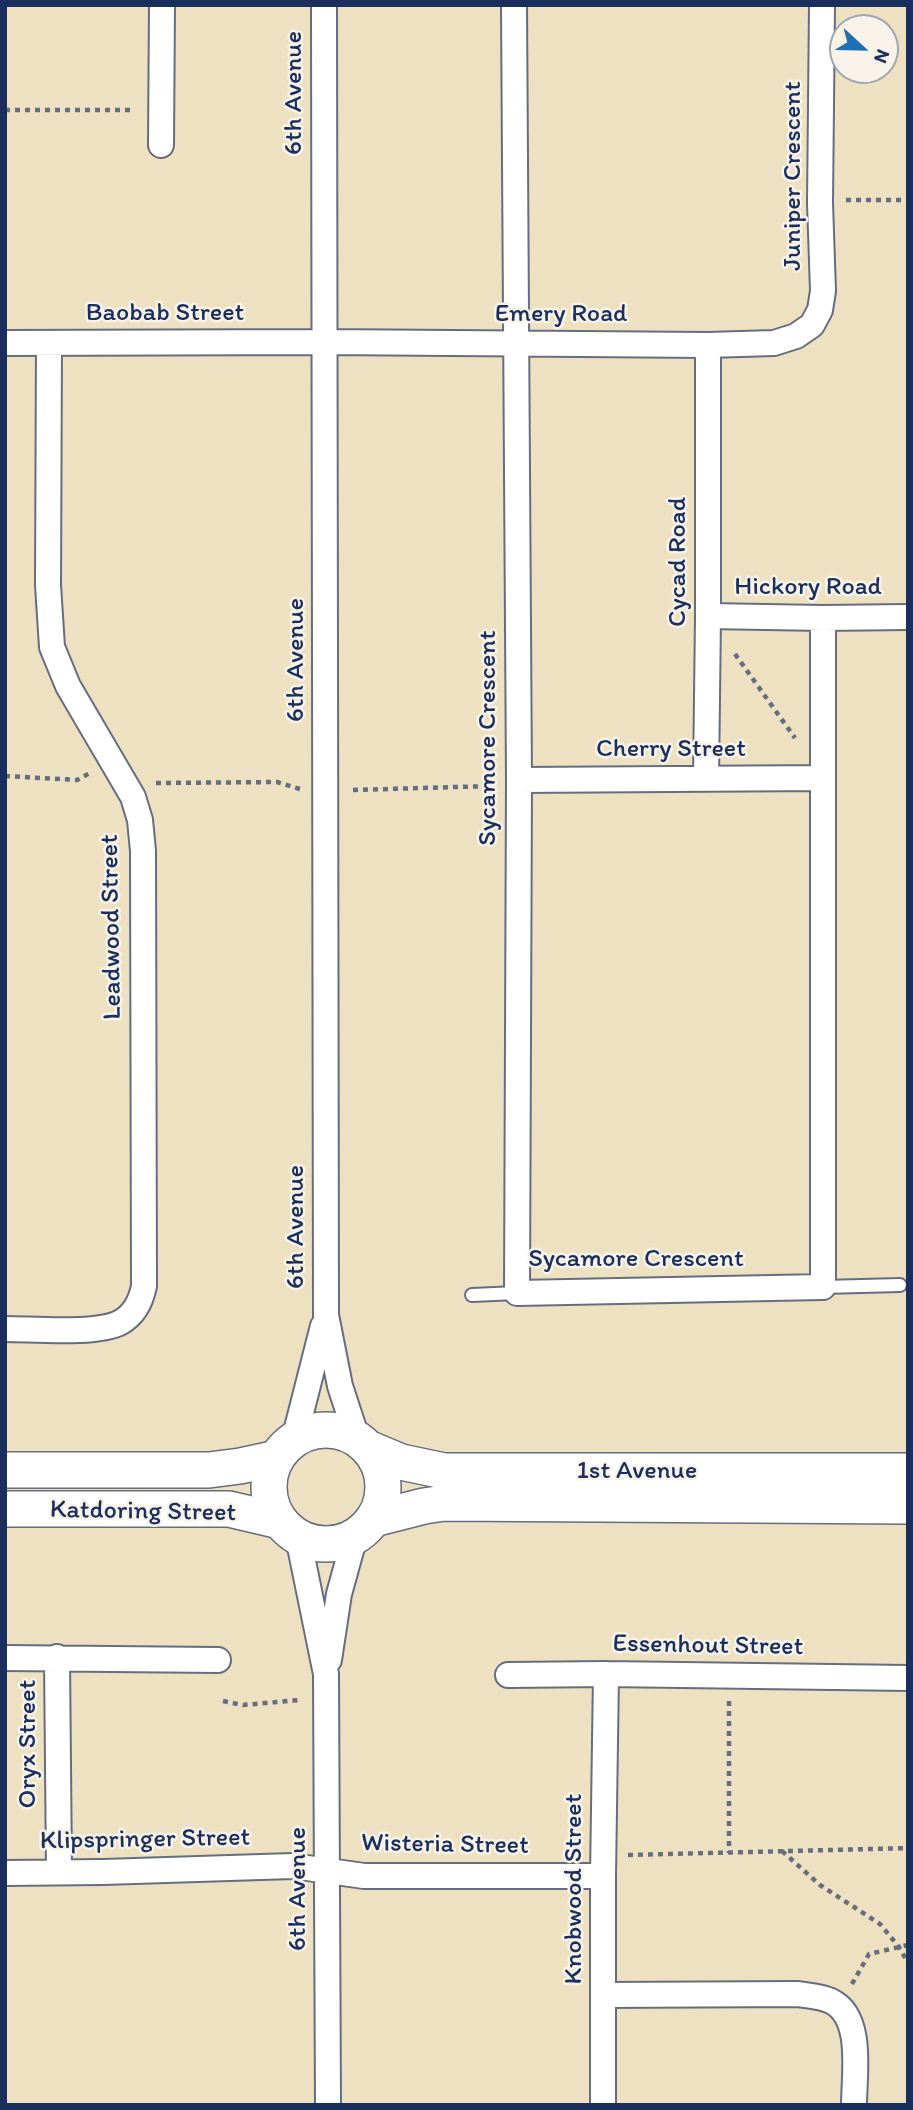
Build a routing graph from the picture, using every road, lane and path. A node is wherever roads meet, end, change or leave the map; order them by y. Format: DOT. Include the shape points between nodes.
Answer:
graph roads {
  1 [pos="162,5"];
  2 [pos="324,5"];
  3 [pos="514,5"];
  4 [pos="822,5"];
  5 [pos="5,110"];
  6 [pos="161,110"];
  7 [pos="161,145"];
  8 [pos="836,200"];
  9 [pos="908,200"];
  10 [pos="796,336"];
  11 [pos="324,342"];
  12 [pos="5,343"];
  13 [pos="49,344"];
  14 [pos="516,344"];
  15 [pos="708,345"];
  16 [pos="708,616"];
  17 [pos="908,617"];
  18 [pos="823,618"];
  19 [pos="113,761"];
  20 [pos="5,776"];
  21 [pos="823,778"];
  22 [pos="706,779"];
  23 [pos="145,783"];
  24 [pos="510,783"];
  25 [pos="303,790"];
  26 [pos="344,790"];
  27 [pos="900,1284"];
  28 [pos="822,1287"];
  29 [pos="517,1293"];
  30 [pos="472,1295"];
  31 [pos="326,1315"];
  32 [pos="5,1329"];
  33 [pos="363,1444"];
  34 [pos="285,1449"];
  35 [pos="5,1470"];
  36 [pos="908,1471"];
  37 [pos="908,1506"];
  38 [pos="5,1510"];
  39 [pos="364,1528"];
  40 [pos="289,1529"];
  41 [pos="57,1657"];
  42 [pos="5,1658"];
  43 [pos="218,1660"];
  44 [pos="326,1674"];
  45 [pos="606,1674"];
  46 [pos="508,1675"];
  47 [pos="729,1676"];
  48 [pos="908,1678"];
  49 [pos="300,1700"];
  50 [pos="223,1701"];
  51 [pos="908,1848"];
  52 [pos="782,1851"];
  53 [pos="729,1853"];
  54 [pos="603,1865"];
  55 [pos="328,1871"];
  56 [pos="5,1872"];
  57 [pos="59,1872"];
  58 [pos="908,1945"];
  59 [pos="899,1947"];
  60 [pos="869,1954"];
  61 [pos="908,1963"];
  62 [pos="603,1995"];
  63 [pos="328,2105"];
  64 [pos="603,2105"];
  65 [pos="853,2105"];
  1 -- 6 [label="street"];
  2 -- 11 [label="street, 6th Avenue"];
  3 -- 14 [label="street"];
  4 -- 10 [label="street, Juniper Crescent" via="823,291 812,325"];
  5 -- 6 [label="path"];
  6 -- 7 [label="street"];
  8 -- 9 [label="path"];
  10 -- 15 [label="street, Emery Road" via="774,343"];
  11 -- 13 [label="street, Baobab Street"];
  11 -- 14 [label="street, Emery Road"];
  11 -- 31 [label="street, 6th Avenue"];
  12 -- 13 [label="street, Baobab Street"];
  13 -- 19 [label="street, Leadwood Street" via="52,647 68,686"];
  14 -- 15 [label="street, Emery Road"];
  14 -- 24 [label="street, Sycamore Crescent"];
  15 -- 16 [label="street, Cycad Road"];
  16 -- 18 [label="street, Hickory Road"];
  16 -- 21 [label="path"];
  16 -- 22 [label="street, Cycad Road"];
  17 -- 18 [label="street, Hickory Road"];
  18 -- 21 [label="street"];
  19 -- 20 [label="path" via="77,780"];
  19 -- 32 [label="street, Leadwood Street" via="133,797 143,851 144,1286 135,1311 108,1327"];
  21 -- 22 [label="street, Cherry Street"];
  21 -- 28 [label="street"];
  22 -- 24 [label="street, Cherry Street"];
  23 -- 25 [label="path" via="277,782"];
  24 -- 26 [label="path"];
  24 -- 29 [label="street, Sycamore Crescent"];
  27 -- 28 [label="lane"];
  28 -- 29 [label="street, Sycamore Crescent"];
  29 -- 30 [label="lane"];
  31 -- 33 [label="street, 6th Avenue" via="340,1386"];
  31 -- 34 [label="street, 6th Avenue"];
  33 -- 34 [label="street" via="342,1432 325,1430 309,1432"];
  33 -- 36 [label="street, 1st Avenue" via="401,1462 444,1472"];
  33 -- 39 [label="street" via="383,1479 380,1504"];
  34 -- 35 [label="street, Katdoring Street" via="209,1470"];
  34 -- 40 [label="street" via="271,1473 269,1490 272,1506"];
  37 -- 39 [label="street, 1st Avenue" via="444,1503"];
  38 -- 40 [label="street, Katdoring Street" via="229,1509"];
  39 -- 40 [label="street" via="339,1542 323,1544"];
  39 -- 44 [label="street, 6th Avenue" via="339,1594"];
  40 -- 44 [label="street, 6th Avenue"];
  41 -- 42 [label="street"];
  41 -- 43 [label="street"];
  41 -- 57 [label="street, Oryx Street"];
  44 -- 55 [label="street, 6th Avenue"];
  45 -- 46 [label="street, Essenhout Street"];
  45 -- 47 [label="street, Essenhout Street"];
  45 -- 54 [label="street, Knobwood Street"];
  47 -- 48 [label="street, Essenhout Street"];
  47 -- 53 [label="path"];
  49 -- 50 [label="path"];
  51 -- 52 [label="path"];
  52 -- 53 [label="path"];
  52 -- 59 [label="path" via="820,1885 880,1924"];
  53 -- 54 [label="path"];
  54 -- 55 [label="street, Wisteria Street" via="364,1876"];
  54 -- 62 [label="street, Knobwood Street"];
  55 -- 57 [label="street, Klipspringer Street" via="293,1866"];
  55 -- 63 [label="street, 6th Avenue"];
  56 -- 57 [label="street, Klipspringer Street"];
  58 -- 59 [label="path"];
  59 -- 60 [label="path"];
  59 -- 61 [label="path"];
  62 -- 64 [label="street, Knobwood Street"];
  62 -- 65 [label="street" via="798,1994 830,2001 849,2018 854,2039"];
}
